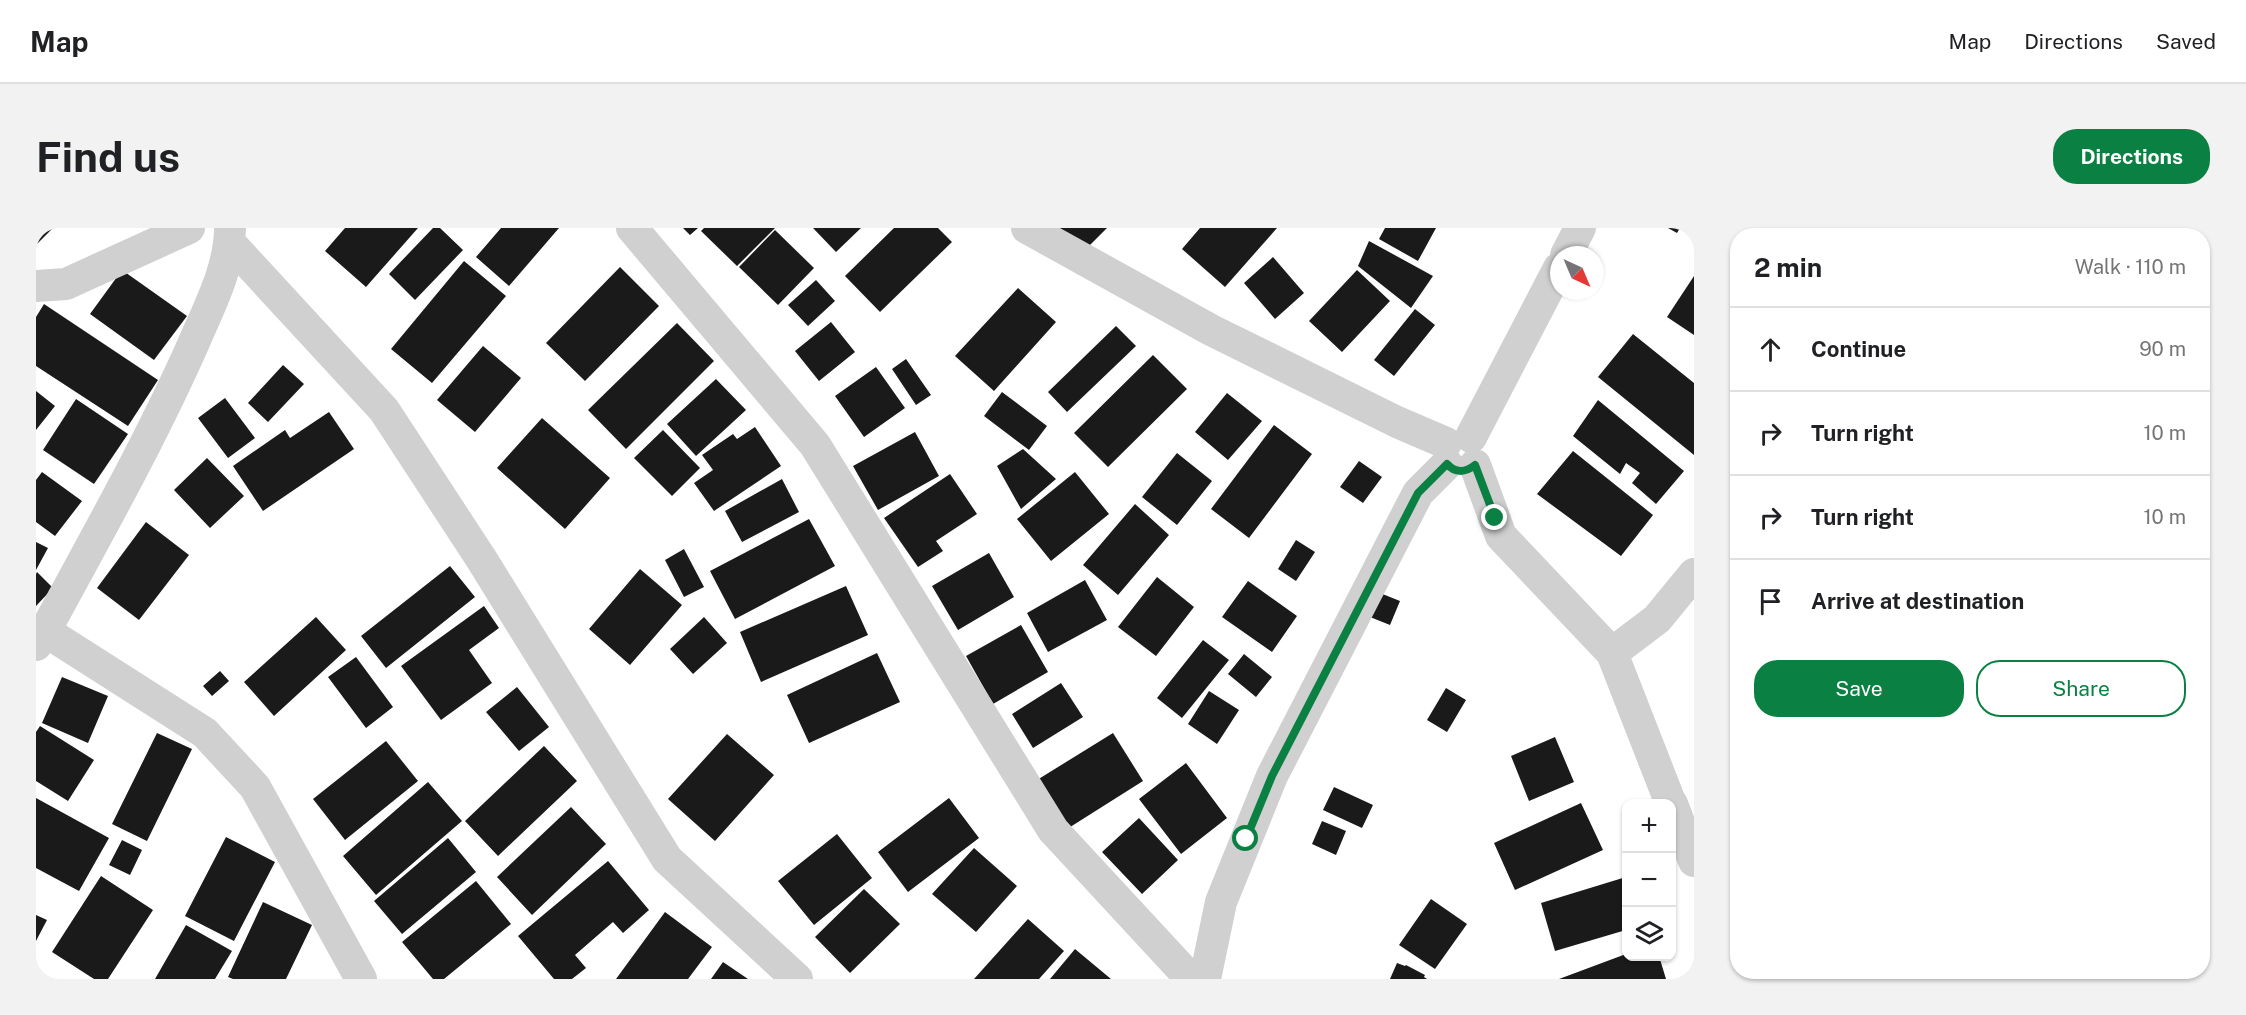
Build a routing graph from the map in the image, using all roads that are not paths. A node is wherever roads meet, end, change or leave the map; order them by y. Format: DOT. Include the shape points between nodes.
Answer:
graph roads {
  1 [pos="189,228"];
  2 [pos="632,228"];
  3 [pos="1027,228"];
  4 [pos="1580,228"];
  5 [pos="230,236"];
  6 [pos="1571,246"];
  7 [pos="1550,285"];
  8 [pos="36,286"];
  9 [pos="1460,452"];
  10 [pos="1694,574"];
  11 [pos="41,638"];
  12 [pos="1612,653"];
  13 [pos="1669,799"];
  14 [pos="1676,816"];
  15 [pos="1694,861"];
  16 [pos="361,979"];
  17 [pos="797,979"];
  18 [pos="1191,979"];
  19 [pos="1205,979"];
  1 -- 8 [label="street" via="66,284"];
  2 -- 18 [label="street" via="814,445 1053,830"];
  3 -- 9 [label="street" via="1211,330"];
  4 -- 6 [label="street"];
  5 -- 11 [label="street" via="215,293 168,400"];
  5 -- 17 [label="street" via="384,410 667,859"];
  7 -- 9 [label="street"];
  9 -- 12 [label="street" via="1501,536"];
  9 -- 19 [label="street" via="1418,493 1272,776 1221,902"];
  10 -- 12 [label="street" via="1657,619"];
  11 -- 16 [label="street" via="205,734 255,787"];
  12 -- 13 [label="street"];
  14 -- 15 [label="street"];
}
